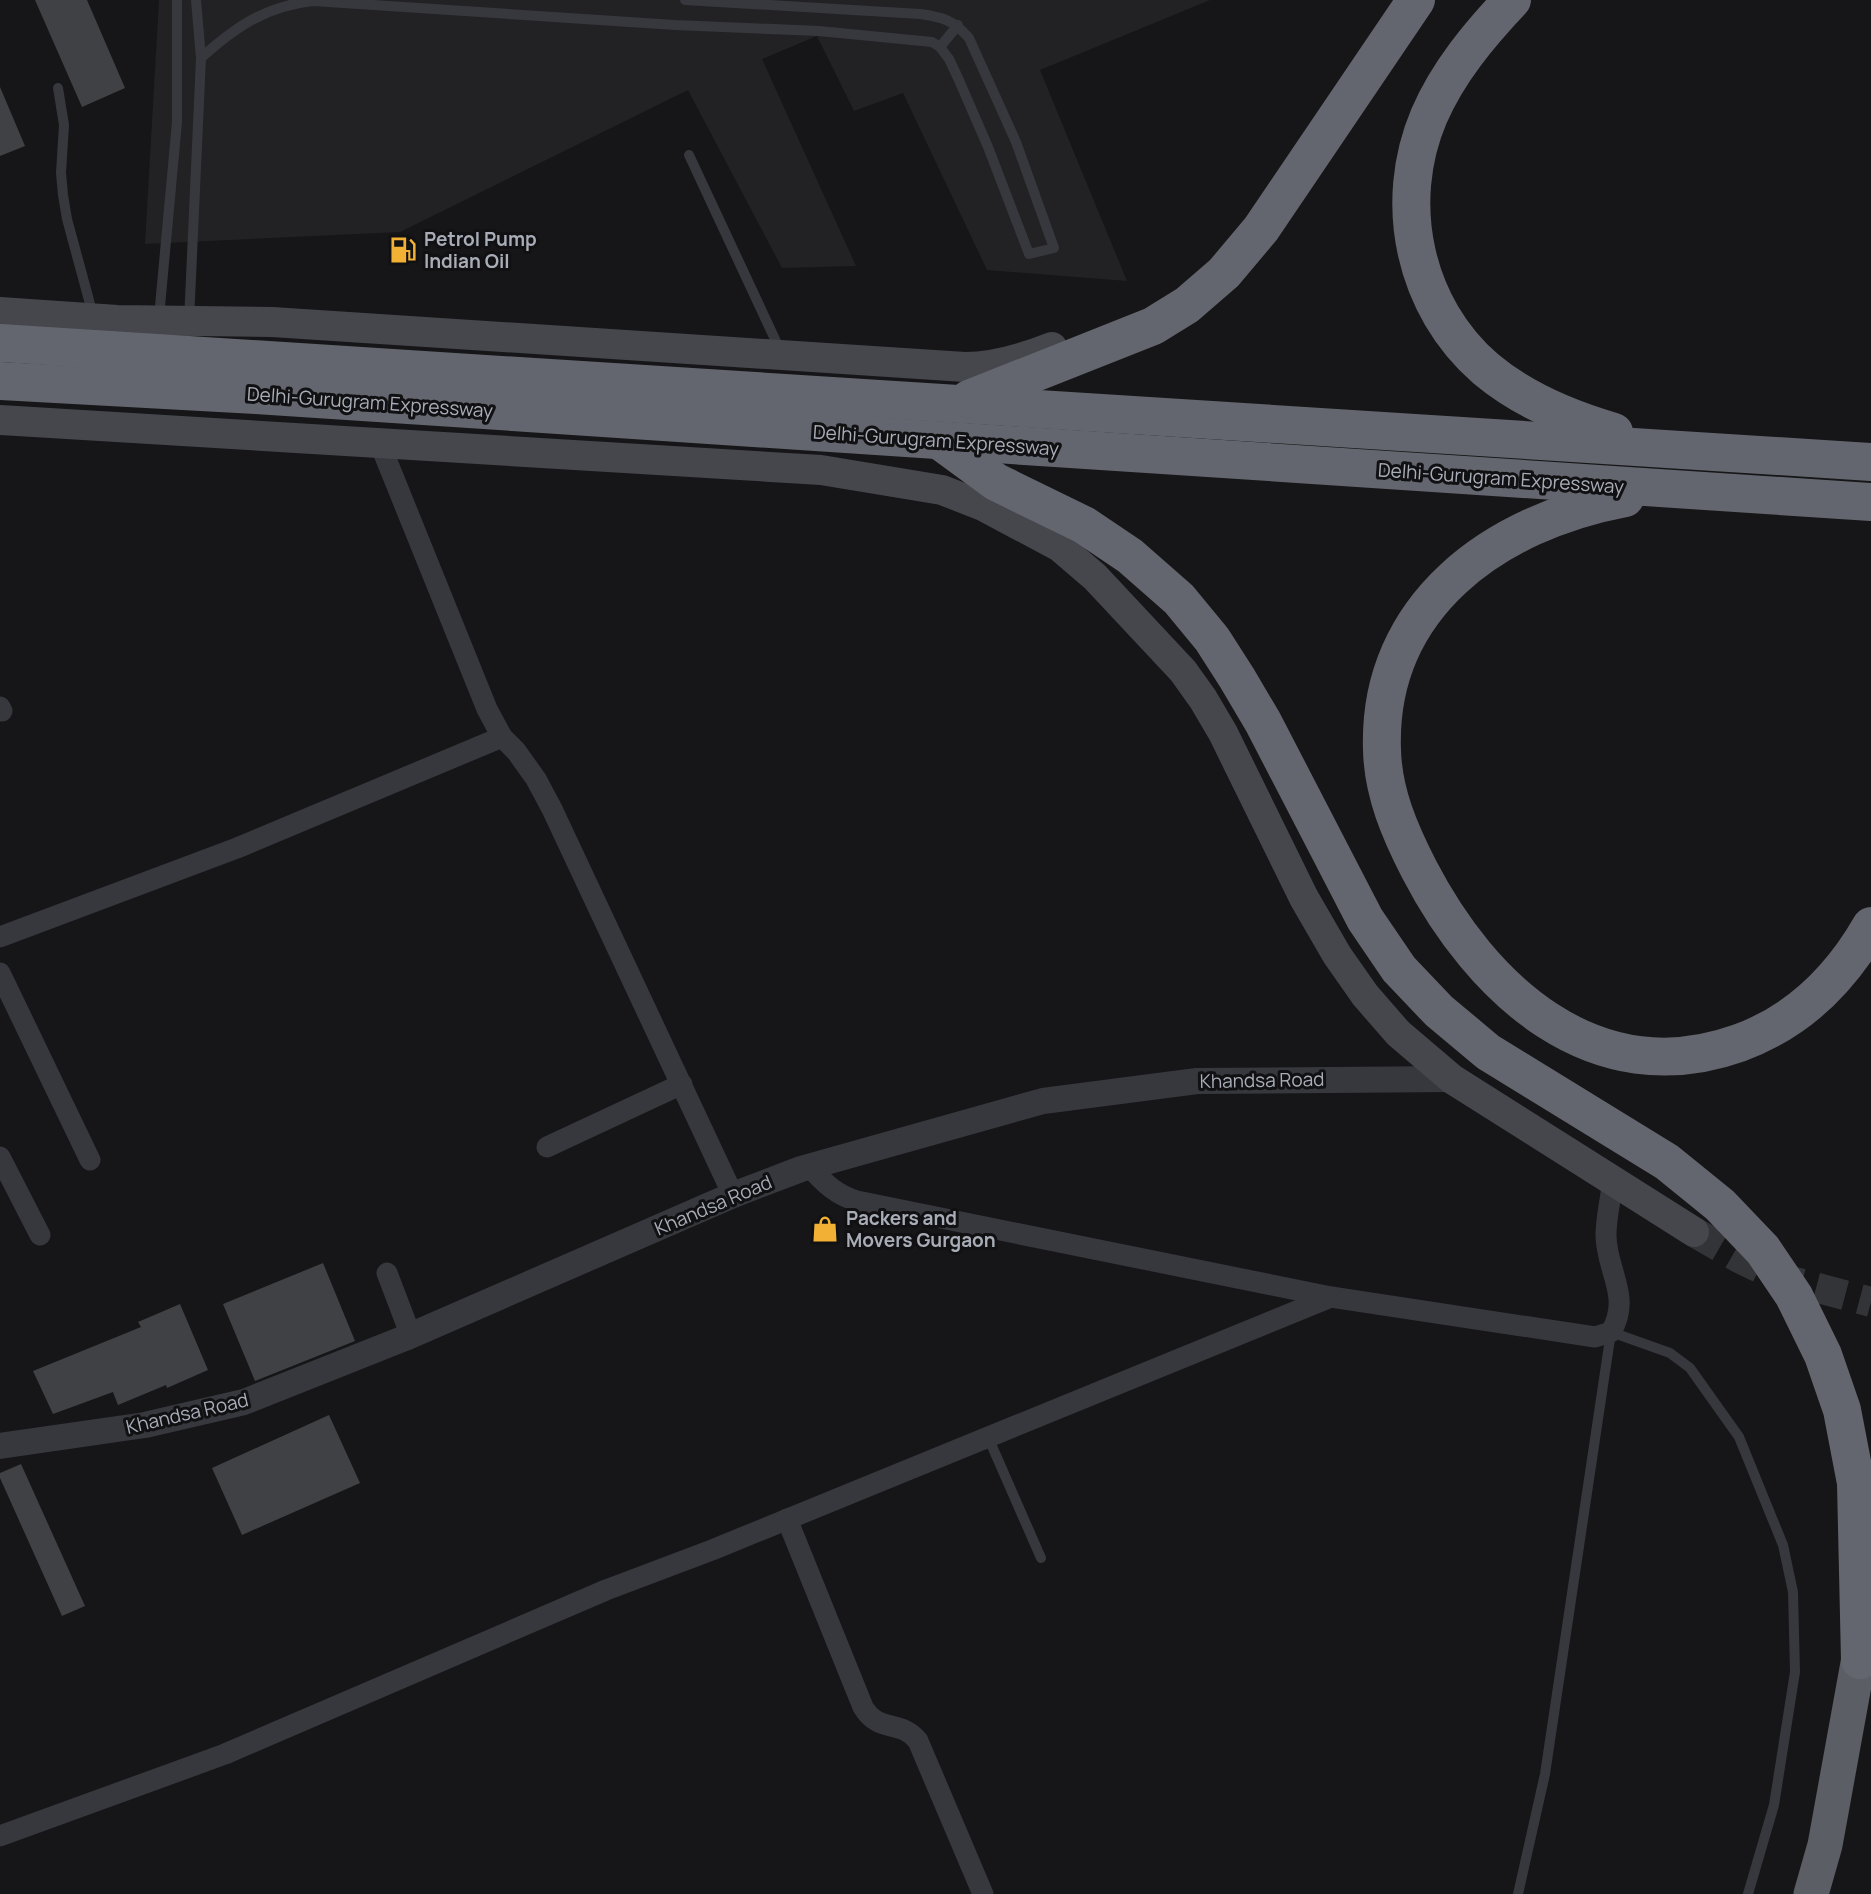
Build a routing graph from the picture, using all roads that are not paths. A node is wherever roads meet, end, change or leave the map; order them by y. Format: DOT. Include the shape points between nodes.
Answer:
graph roads {
  1 [pos="177,0"];
  2 [pos="196,0"];
  3 [pos="685,0"];
  4 [pos="1416,0"];
  5 [pos="1512,0"];
  6 [pos="958,24"];
  7 [pos="940,47"];
  8 [pos="201,58"];
  9 [pos="58,88"];
  10 [pos="689,155"];
  11 [pos="0,312"];
  12 [pos="1170,316"];
  13 [pos="94,318"];
  14 [pos="159,320"];
  15 [pos="189,321"];
  16 [pos="0,343"];
  17 [pos="783,355"];
  18 [pos="0,381"];
  19 [pos="957,403"];
  20 [pos="0,420"];
  21 [pos="940,440"];
  22 [pos="380,444"];
  23 [pos="1673,449"];
  24 [pos="1871,462"];
  25 [pos="1671,489"];
  26 [pos="1871,502"];
  27 [pos="502,737"];
  28 [pos="1871,926"];
  29 [pos="0,937"];
  30 [pos="0,973"];
  31 [pos="1452,1079"];
  32 [pos="682,1084"];
  33 [pos="547,1147"];
  34 [pos="0,1157"];
  35 [pos="90,1160"];
  36 [pos="809,1166"];
  37 [pos="1613,1180"];
  38 [pos="733,1195"];
  39 [pos="1694,1232"];
  40 [pos="40,1235"];
  41 [pos="387,1273"];
  42 [pos="1331,1297"];
  43 [pos="1611,1332"];
  44 [pos="411,1336"];
  45 [pos="988,1437"];
  46 [pos="0,1446"];
  47 [pos="787,1519"];
  48 [pos="1041,1558"];
  49 [pos="1871,1574"];
  50 [pos="1860,1660"];
  51 [pos="0,1836"];
  52 [pos="983,1894"];
  53 [pos="1518,1894"];
  54 [pos="1748,1894"];
  55 [pos="1811,1894"];
  1 -- 14 [label="lane" via="177,122"];
  2 -- 8 [label="lane"];
  3 -- 6 [label="lane" via="920,14"];
  4 -- 12 [label="highway" via="1261,229 1224,273"];
  5 -- 23 [label="highway" via="1466,53 1426,125 1410,200 1418,262 1456,338 1495,375 1581,422"];
  6 -- 7 [label="lane"];
  6 -- 7 [label="lane" via="969,38 1016,142 1054,248 1029,254 988,147"];
  7 -- 8 [label="lane" via="932,42 819,31 313,1 264,13 225,36"];
  8 -- 15 [label="lane"];
  9 -- 13 [label="lane" via="64,125 63,195"];
  10 -- 17 [label="lane"];
  11 -- 13 [label="main road"];
  12 -- 17 [label="main road" via="1145,313 1130,317 1028,357 980,367"];
  12 -- 19 [label="highway" via="1121,340"];
  13 -- 14 [label="main road"];
  14 -- 15 [label="main road"];
  15 -- 17 [label="main road" via="272,322"];
  16 -- 19 [label="highway, Delhi-Gurugram Expressway"];
  18 -- 21 [label="highway, Delhi-Gurugram Expressway"];
  19 -- 23 [label="highway, Delhi-Gurugram Expressway"];
  20 -- 22 [label="main road"];
  21 -- 25 [label="highway, Delhi-Gurugram Expressway"];
  21 -- 50 [label="highway" via="996,482 1084,525 1130,556 1178,599 1212,639 1263,722 1365,919 1399,969 1439,1011 1488,1052 1667,1162 1720,1205 1763,1250 1800,1307 1842,1410 1856,1483"];
  22 -- 27 [label="street"];
  22 -- 31 [label="main road" via="821,470 942,490 1060,547 1183,671 1223,733 1337,955 1398,1033"];
  23 -- 24 [label="highway, Delhi-Gurugram Expressway"];
  25 -- 26 [label="highway, Delhi-Gurugram Expressway"];
  25 -- 28 [label="highway" via="1588,505 1539,522 1466,566 1428,606 1402,651 1382,722 1385,778 1404,839 1451,924 1504,988 1553,1026 1642,1055 1722,1049 1767,1031 1830,985"];
  27 -- 29 [label="street" via="237,848"];
  27 -- 32 [label="street" via="541,789"];
  30 -- 35 [label="street"];
  31 -- 36 [label="street, Khandsa Road" via="1197,1081 1043,1101"];
  31 -- 37 [label="main road"];
  32 -- 33 [label="street"];
  32 -- 38 [label="street"];
  34 -- 40 [label="street"];
  36 -- 38 [label="street, Khandsa Road"];
  36 -- 42 [label="street" via="830,1188 857,1201"];
  37 -- 39 [label="main road"];
  37 -- 43 [label="street" via="1606,1237 1620,1306"];
  38 -- 44 [label="street, Khandsa Road"];
  41 -- 44 [label="street"];
  42 -- 43 [label="street" via="1595,1337"];
  42 -- 45 [label="street"];
  43 -- 53 [label="lane" via="1545,1774"];
  43 -- 54 [label="lane" via="1670,1353 1690,1368 1739,1437 1783,1545 1793,1592 1795,1672 1774,1805"];
  44 -- 46 [label="street, Khandsa Road" via="244,1402 145,1425"];
  45 -- 47 [label="street"];
  45 -- 48 [label="lane"];
  47 -- 51 [label="street" via="536,1619 225,1754"];
  47 -- 52 [label="street" via="863,1707 876,1723 904,1730 918,1741"];
  49 -- 50 [label="highway"];
  50 -- 55 [label="highway" via="1825,1845"];
}
